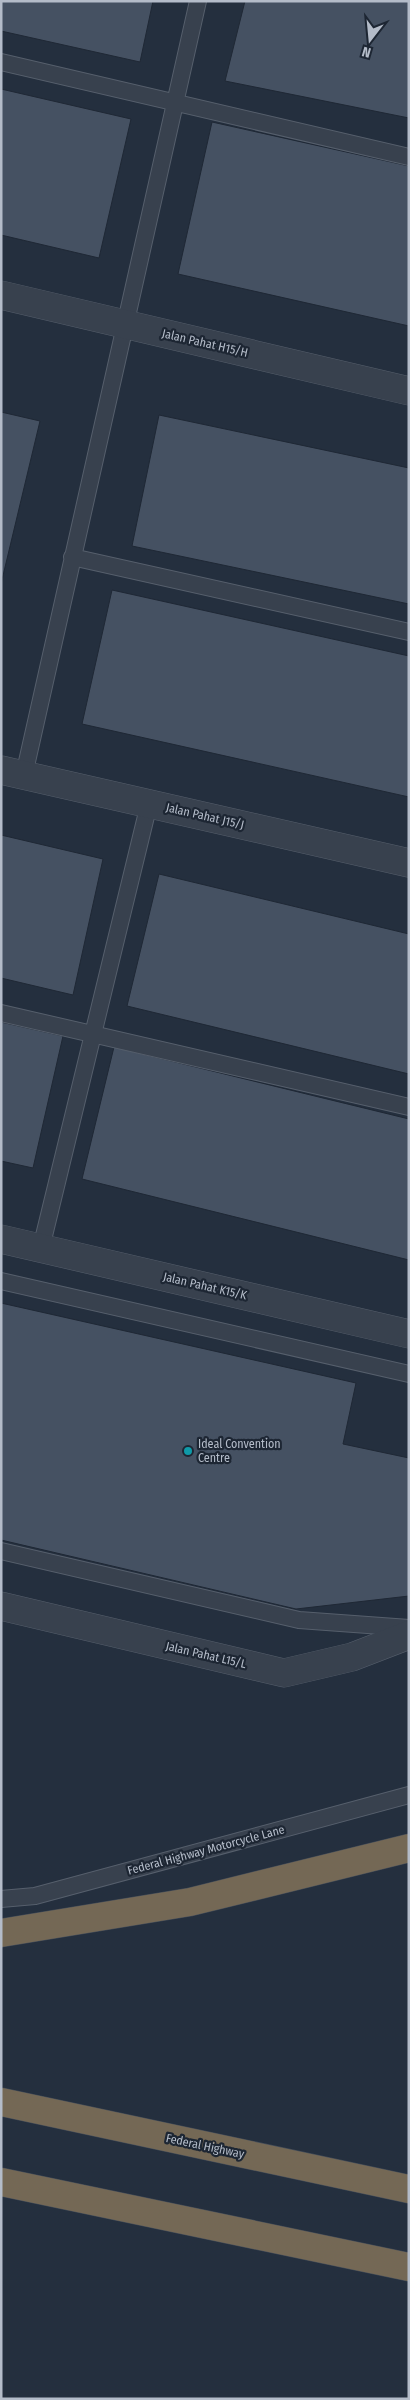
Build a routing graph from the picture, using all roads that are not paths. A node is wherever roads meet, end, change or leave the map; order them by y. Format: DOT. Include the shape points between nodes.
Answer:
graph roads {
  1 [pos="198,1"];
  2 [pos="1,62"];
  3 [pos="174,102"];
  4 [pos="409,157"];
  5 [pos="1,295"];
  6 [pos="124,324"];
  7 [pos="409,391"];
  8 [pos="72,557"];
  9 [pos="409,632"];
  10 [pos="13,772"];
  11 [pos="149,804"];
  12 [pos="409,863"];
  13 [pos="1,1013"];
  14 [pos="94,1035"];
  15 [pos="409,1107"];
  16 [pos="1,1239"];
  17 [pos="41,1248"];
  18 [pos="1,1281"];
  19 [pos="409,1334"];
  20 [pos="409,1374"];
  21 [pos="1,1551"];
  22 [pos="1,1606"];
  23 [pos="409,1628"];
  24 [pos="409,1635"];
  25 [pos="409,1795"];
  26 [pos="409,1848"];
  27 [pos="1,1899"];
  28 [pos="1,1933"];
  29 [pos="1,2102"];
  30 [pos="1,2182"];
  31 [pos="409,2189"];
  32 [pos="409,2267"];
  1 -- 3 [label="lane"];
  2 -- 3 [label="lane"];
  3 -- 4 [label="lane"];
  3 -- 6 [label="lane"];
  5 -- 6 [label="street, Jalan Pahat H15/H"];
  6 -- 7 [label="street, Jalan Pahat H15/H"];
  6 -- 8 [label="lane"];
  8 -- 9 [label="lane"];
  8 -- 10 [label="lane"];
  10 -- 11 [label="street, Jalan Pahat J15/J"];
  11 -- 12 [label="street, Jalan Pahat J15/J"];
  11 -- 14 [label="lane"];
  13 -- 14 [label="lane"];
  14 -- 15 [label="lane"];
  14 -- 17 [label="lane"];
  16 -- 17 [label="street, Jalan Pahat K15/K"];
  17 -- 19 [label="street, Jalan Pahat K15/K"];
  18 -- 20 [label="lane"];
  21 -- 23 [label="lane" via="299,1620"];
  22 -- 24 [label="street, Jalan Pahat L15/L" via="284,1673 352,1657"];
  25 -- 27 [label="lane, Federal Highway Motorcycle Lane" via="35,1896"];
  26 -- 28 [label="highway" via="190,1902"];
  29 -- 31 [label="highway, Federal Highway"];
  30 -- 32 [label="highway"];
}
